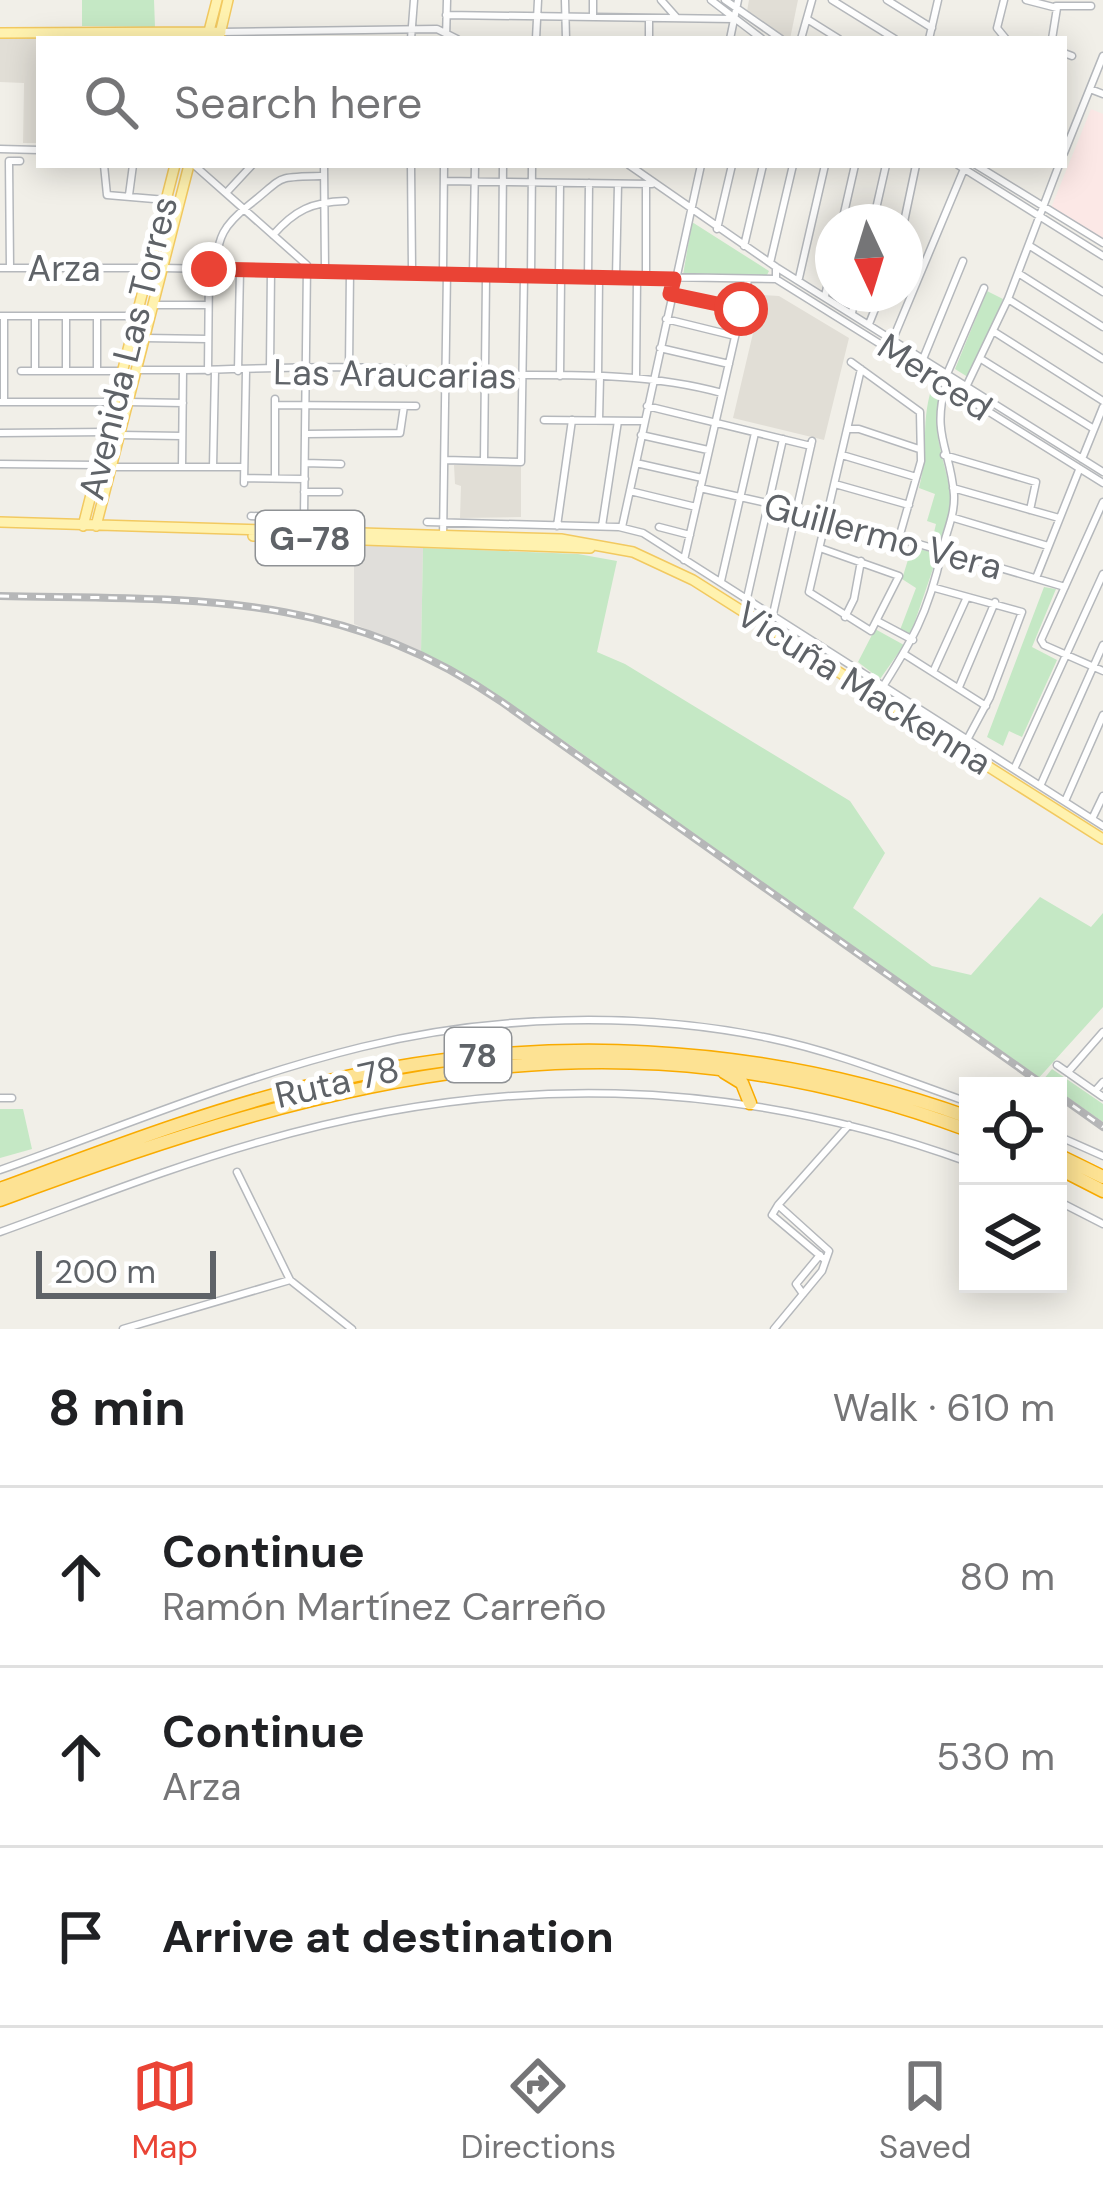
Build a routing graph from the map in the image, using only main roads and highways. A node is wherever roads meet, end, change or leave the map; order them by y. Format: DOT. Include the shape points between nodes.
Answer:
graph roads {
  1 [pos="218,0"];
  2 [pos="228,0"];
  3 [pos="0,33"];
  4 [pos="40,36"];
  5 [pos="214,36"];
  6 [pos="174,168"];
  7 [pos="191,168"];
  8 [pos="0,524"];
  9 [pos="83,528"];
  10 [pos="96,528"];
  11 [pos="1103,838"];
  12 [pos="718,1069"];
  13 [pos="750,1103"];
  14 [pos="959,1114"];
  15 [pos="959,1127"];
  16 [pos="1067,1159"];
  17 [pos="1067,1173"];
  18 [pos="1103,1177"];
  19 [pos="0,1189"];
  20 [pos="1103,1191"];
  21 [pos="0,1200"];
  1 -- 5 [label="main road"];
  2 -- 5 [label="main road"];
  3 -- 4 [label="main road"];
  6 -- 9 [label="main road, Avenida Las Torres"];
  7 -- 10 [label="main road, Avenida Las Torres"];
  8 -- 9 [label="main road, Vicuña Mackenna / G-78"];
  9 -- 10 [label="main road, Vicuña Mackenna / G-78"];
  10 -- 11 [label="main road, Vicuña Mackenna / G-78" via="561,539 620,549 685,575"];
  12 -- 13 [label="highway" via="742,1083"];
  12 -- 15 [label="highway, Ruta 78 / 78" via="842,1091"];
  12 -- 21 [label="highway, Ruta 78 / 78" via="563,1062 415,1076 224,1122"];
  14 -- 19 [label="highway, Ruta 78 / 78" via="851,1081 717,1057 503,1053 284,1092"];
  16 -- 18 [label="highway"];
  17 -- 20 [label="highway"];
}
